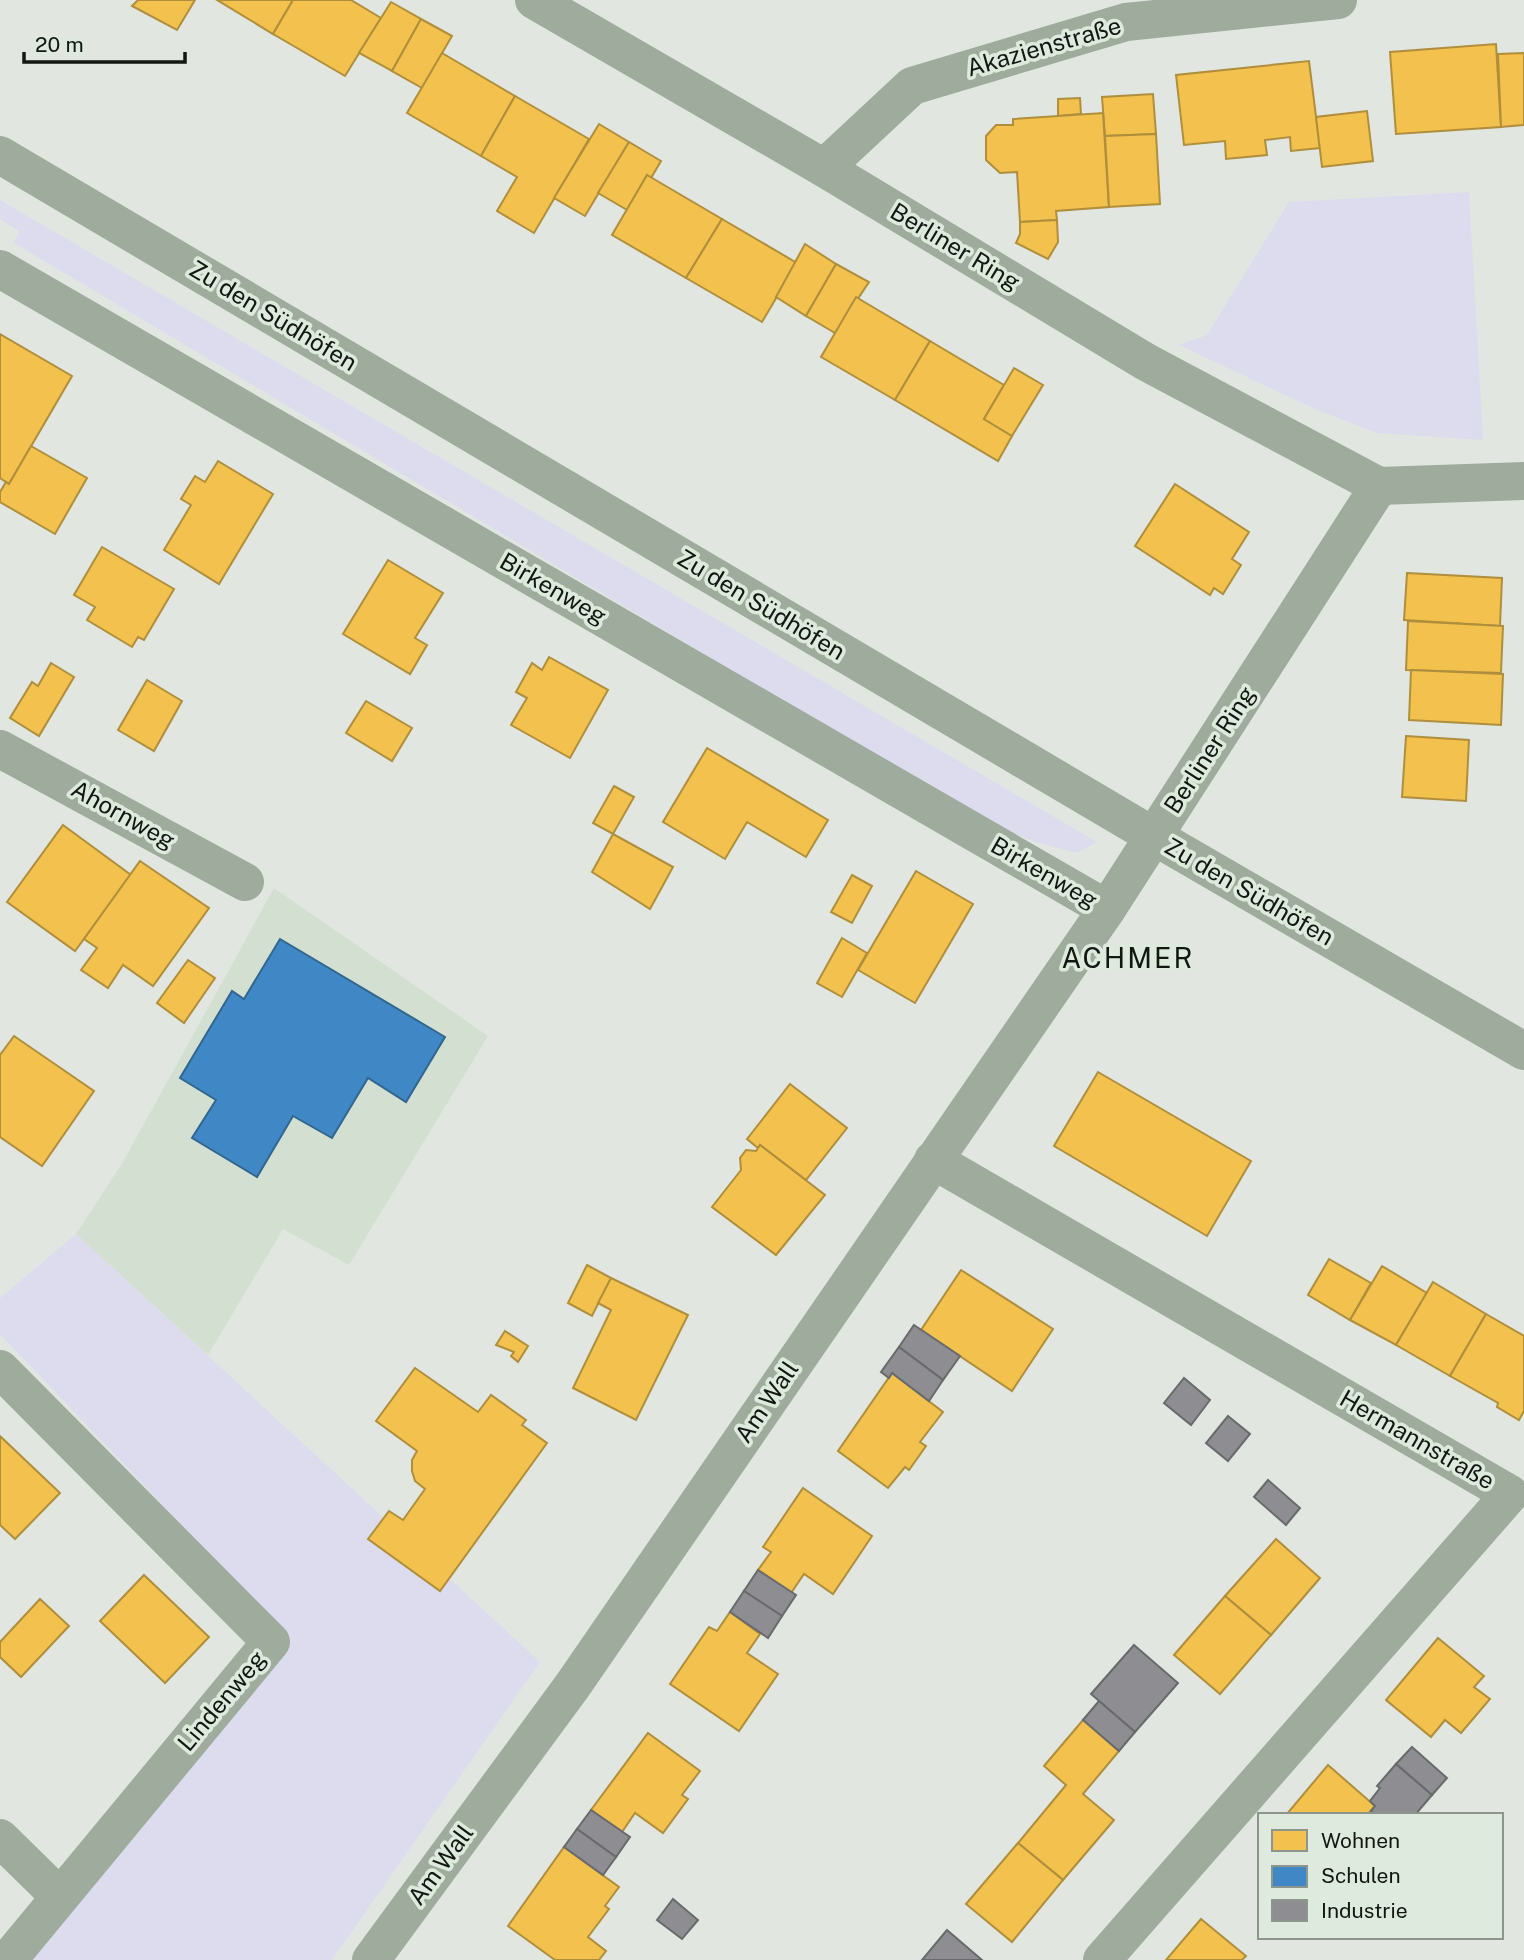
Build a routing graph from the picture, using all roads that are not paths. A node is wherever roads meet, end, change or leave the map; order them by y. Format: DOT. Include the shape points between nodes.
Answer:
graph roads {
  1 [pos="534,0"];
  2 [pos="1338,0"];
  3 [pos="1124,11"];
  4 [pos="0,155"];
  5 [pos="824,168"];
  6 [pos="0,269"];
  7 [pos="1524,481"];
  8 [pos="1379,486"];
  9 [pos="0,750"];
  10 [pos="1155,837"];
  11 [pos="245,882"];
  12 [pos="1107,909"];
  13 [pos="1524,1051"];
  14 [pos="933,1160"];
  15 [pos="0,1369"];
  16 [pos="0,1838"];
  17 [pos="58,1895"];
  18 [pos="8,1960"];
  19 [pos="371,1960"];
  20 [pos="1102,1960"];
  1 -- 5 [label="street, Berliner Ring"];
  2 -- 3 [label="street, Akazienstraße"];
  3 -- 5 [label="street, Akazienstraße" via="912,86"];
  4 -- 10 [label="street, Zu den Südhöfen"];
  5 -- 8 [label="street, Berliner Ring" via="1146,362"];
  6 -- 12 [label="street, Birkenweg"];
  7 -- 8 [label="street, Berliner Ring"];
  8 -- 10 [label="street, Berliner Ring"];
  9 -- 11 [label="street, Ahornweg"];
  10 -- 12 [label="street, Am Wall"];
  10 -- 13 [label="street, Zu den Südhöfen"];
  12 -- 14 [label="street, Am Wall"];
  14 -- 19 [label="street, Am Wall" via="573,1685"];
  14 -- 20 [label="street, Hermannstraße" via="1510,1494"];
  15 -- 17 [label="street, Lindenweg" via="271,1642"];
  16 -- 17 [label="street"];
  17 -- 18 [label="street, Lindenweg"];
}
